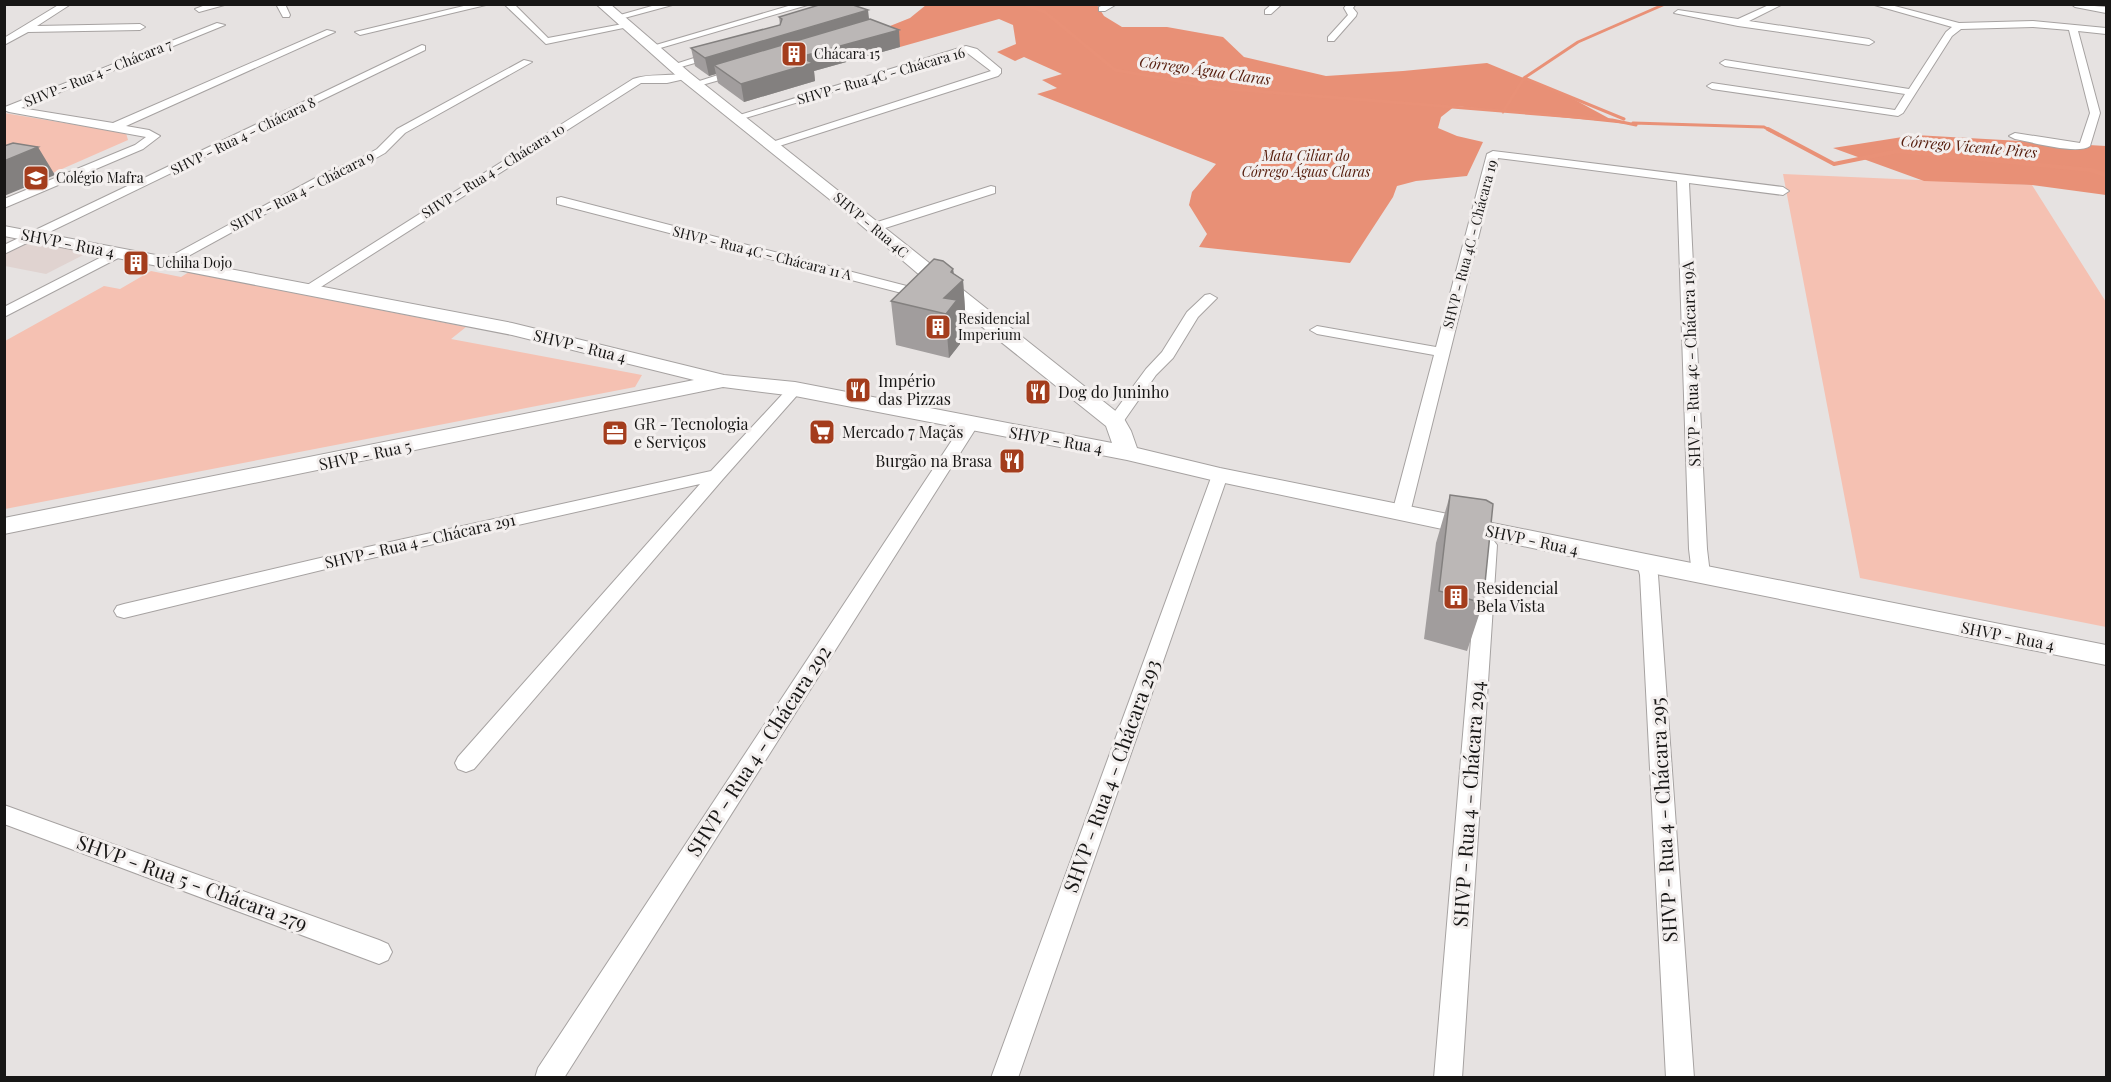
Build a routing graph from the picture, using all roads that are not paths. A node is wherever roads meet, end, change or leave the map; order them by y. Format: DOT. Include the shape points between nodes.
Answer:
graph roads {
  1 [pos="68,4"];
  2 [pos="224,4"];
  3 [pos="280,4"];
  4 [pos="486,4"];
  5 [pos="508,4"];
  6 [pos="602,4"];
  7 [pos="672,4"];
  8 [pos="807,4"];
  9 [pos="1113,4"];
  10 [pos="1278,4"];
  11 [pos="1352,4"];
  12 [pos="1779,4"];
  13 [pos="1875,4"];
  14 [pos="2075,4"];
  15 [pos="199,9"];
  16 [pos="1102,9"];
  17 [pos="2106,9"];
  18 [pos="1268,12"];
  19 [pos="1678,13"];
  20 [pos="286,15"];
  21 [pos="623,22"];
  22 [pos="1738,23"];
  23 [pos="220,25"];
  24 [pos="1959,26"];
  25 [pos="140,27"];
  26 [pos="2073,28"];
  27 [pos="25,29"];
  28 [pos="2106,31"];
  29 [pos="330,32"];
  30 [pos="360,32"];
  31 [pos="1331,39"];
  32 [pos="4,42"];
  33 [pos="1869,42"];
  34 [pos="654,47"];
  35 [pos="422,48"];
  36 [pos="722,52"];
  37 [pos="527,62"];
  38 [pos="1725,63"];
  39 [pos="750,68"];
  40 [pos="685,75"];
  41 [pos="1712,86"];
  42 [pos="1911,92"];
  43 [pos="738,117"];
  44 [pos="114,127"];
  45 [pos="2015,136"];
  46 [pos="773,145"];
  47 [pos="1683,179"];
  48 [pos="991,190"];
  49 [pos="1783,191"];
  50 [pos="561,201"];
  51 [pos="4,204"];
  52 [pos="874,227"];
  53 [pos="4,231"];
  54 [pos="31,237"];
  55 [pos="4,250"];
  56 [pos="117,253"];
  57 [pos="167,262"];
  58 [pos="308,289"];
  59 [pos="1210,298"];
  60 [pos="963,303"];
  61 [pos="4,313"];
  62 [pos="1317,330"];
  63 [pos="1441,352"];
  64 [pos="724,381"];
  65 [pos="795,389"];
  66 [pos="1115,422"];
  67 [pos="970,425"];
  68 [pos="1127,453"];
  69 [pos="717,475"];
  70 [pos="1220,475"];
  71 [pos="1401,513"];
  72 [pos="4,526"];
  73 [pos="1490,531"];
  74 [pos="1699,562"];
  75 [pos="1646,563"];
  76 [pos="124,611"];
  77 [pos="2106,655"];
  78 [pos="466,763"];
  79 [pos="4,814"];
  80 [pos="379,952"];
  81 [pos="548,1077"];
  82 [pos="1004,1077"];
  83 [pos="1448,1077"];
  84 [pos="1680,1077"];
  1 -- 27 [label="street"];
  2 -- 15 [label="street"];
  3 -- 20 [label="street"];
  4 -- 30 [label="street"];
  5 -- 21 [label="street" via="546,41"];
  6 -- 21 [label="street, SHVP - Rua 4C"];
  7 -- 21 [label="street"];
  8 -- 34 [label="street"];
  9 -- 16 [label="street"];
  10 -- 18 [label="street"];
  11 -- 31 [label="street" via="1348,8 1352,16"];
  12 -- 22 [label="street"];
  13 -- 24 [label="street"];
  14 -- 17 [label="street"];
  19 -- 22 [label="street"];
  21 -- 34 [label="street, SHVP - Rua 4C"];
  22 -- 33 [label="street"];
  23 -- 44 [label="street, SHVP - Rua 4 - Chácara 7" via="9,109"];
  24 -- 26 [label="street"];
  24 -- 42 [label="street" via="1949,34"];
  25 -- 27 [label="street"];
  26 -- 28 [label="street"];
  26 -- 45 [label="street" via="2095,113 2084,146"];
  27 -- 32 [label="street"];
  29 -- 44 [label="street"];
  34 -- 40 [label="street, SHVP - Rua 4C"];
  35 -- 54 [label="street, SHVP - Rua 4 - Chácara 8"];
  36 -- 40 [label="street"];
  37 -- 57 [label="street, SHVP - Rua 4 - Chácara 9" via="401,131 381,151 365,160 325,177"];
  38 -- 42 [label="street"];
  39 -- 40 [label="street"];
  40 -- 43 [label="street, SHVP - Rua 4C"];
  40 -- 58 [label="street, SHVP - Rua 4 - Chácara 10" via="637,81"];
  41 -- 42 [label="street" via="1892,113 1900,112"];
  43 -- 46 [label="street, SHVP - Rua 4C"];
  43 -- 46 [label="street, SHVP - Rua 4C - Chácara 16" via="966,49 998,71"];
  44 -- 51 [label="street, SHVP - Rua 4 - Chácara 7" via="154,136 129,152"];
  46 -- 52 [label="street, SHVP - Rua 4C"];
  47 -- 49 [label="street, SHVP - Rua 4C - Chácara 19"];
  47 -- 63 [label="street, SHVP - Rua 4C - Chácara 19" via="1493,154"];
  47 -- 74 [label="street, SHVP - Rua 4c - Chácara 19A"];
  48 -- 52 [label="street"];
  50 -- 60 [label="street, SHVP - Rua 4C - Chácara 11 A"];
  52 -- 60 [label="street, SHVP - Rua 4C"];
  53 -- 54 [label="street, SHVP - Rua 4"];
  54 -- 55 [label="street, SHVP - Rua 4 - Chácara 8"];
  54 -- 56 [label="street, SHVP - Rua 4"];
  56 -- 57 [label="street, SHVP - Rua 4"];
  56 -- 61 [label="street"];
  57 -- 58 [label="street, SHVP - Rua 4"];
  58 -- 64 [label="street, SHVP - Rua 4" via="512,330"];
  59 -- 66 [label="street" via="1192,315 1168,355"];
  60 -- 66 [label="street, SHVP - Rua 4C"];
  62 -- 63 [label="street"];
  63 -- 71 [label="street, SHVP - Rua 4C - Chácara 19"];
  64 -- 65 [label="street, SHVP - Rua 4"];
  64 -- 72 [label="street, SHVP - Rua 5"];
  65 -- 67 [label="street, SHVP - Rua 4"];
  65 -- 69 [label="street"];
  66 -- 68 [label="street"];
  67 -- 68 [label="street, SHVP - Rua 4"];
  67 -- 81 [label="street, SHVP - Rua 4 - Chácara 292"];
  68 -- 70 [label="street, SHVP - Rua 4"];
  69 -- 76 [label="street, SHVP - Rua 4 - Chácara 291"];
  69 -- 78 [label="street"];
  70 -- 71 [label="street, SHVP - Rua 4"];
  70 -- 82 [label="street, SHVP - Rua 4 - Chácara 293"];
  71 -- 73 [label="street, SHVP - Rua 4"];
  73 -- 75 [label="street, SHVP - Rua 4"];
  73 -- 83 [label="street, SHVP - Rua 4 - Chácara 294"];
  74 -- 75 [label="street, SHVP - Rua 4"];
  74 -- 77 [label="street, SHVP - Rua 4"];
  75 -- 84 [label="street, SHVP - Rua 4 - Chácara 295"];
  79 -- 80 [label="street, SHVP - Rua 5 - Chácara 279"];
}
